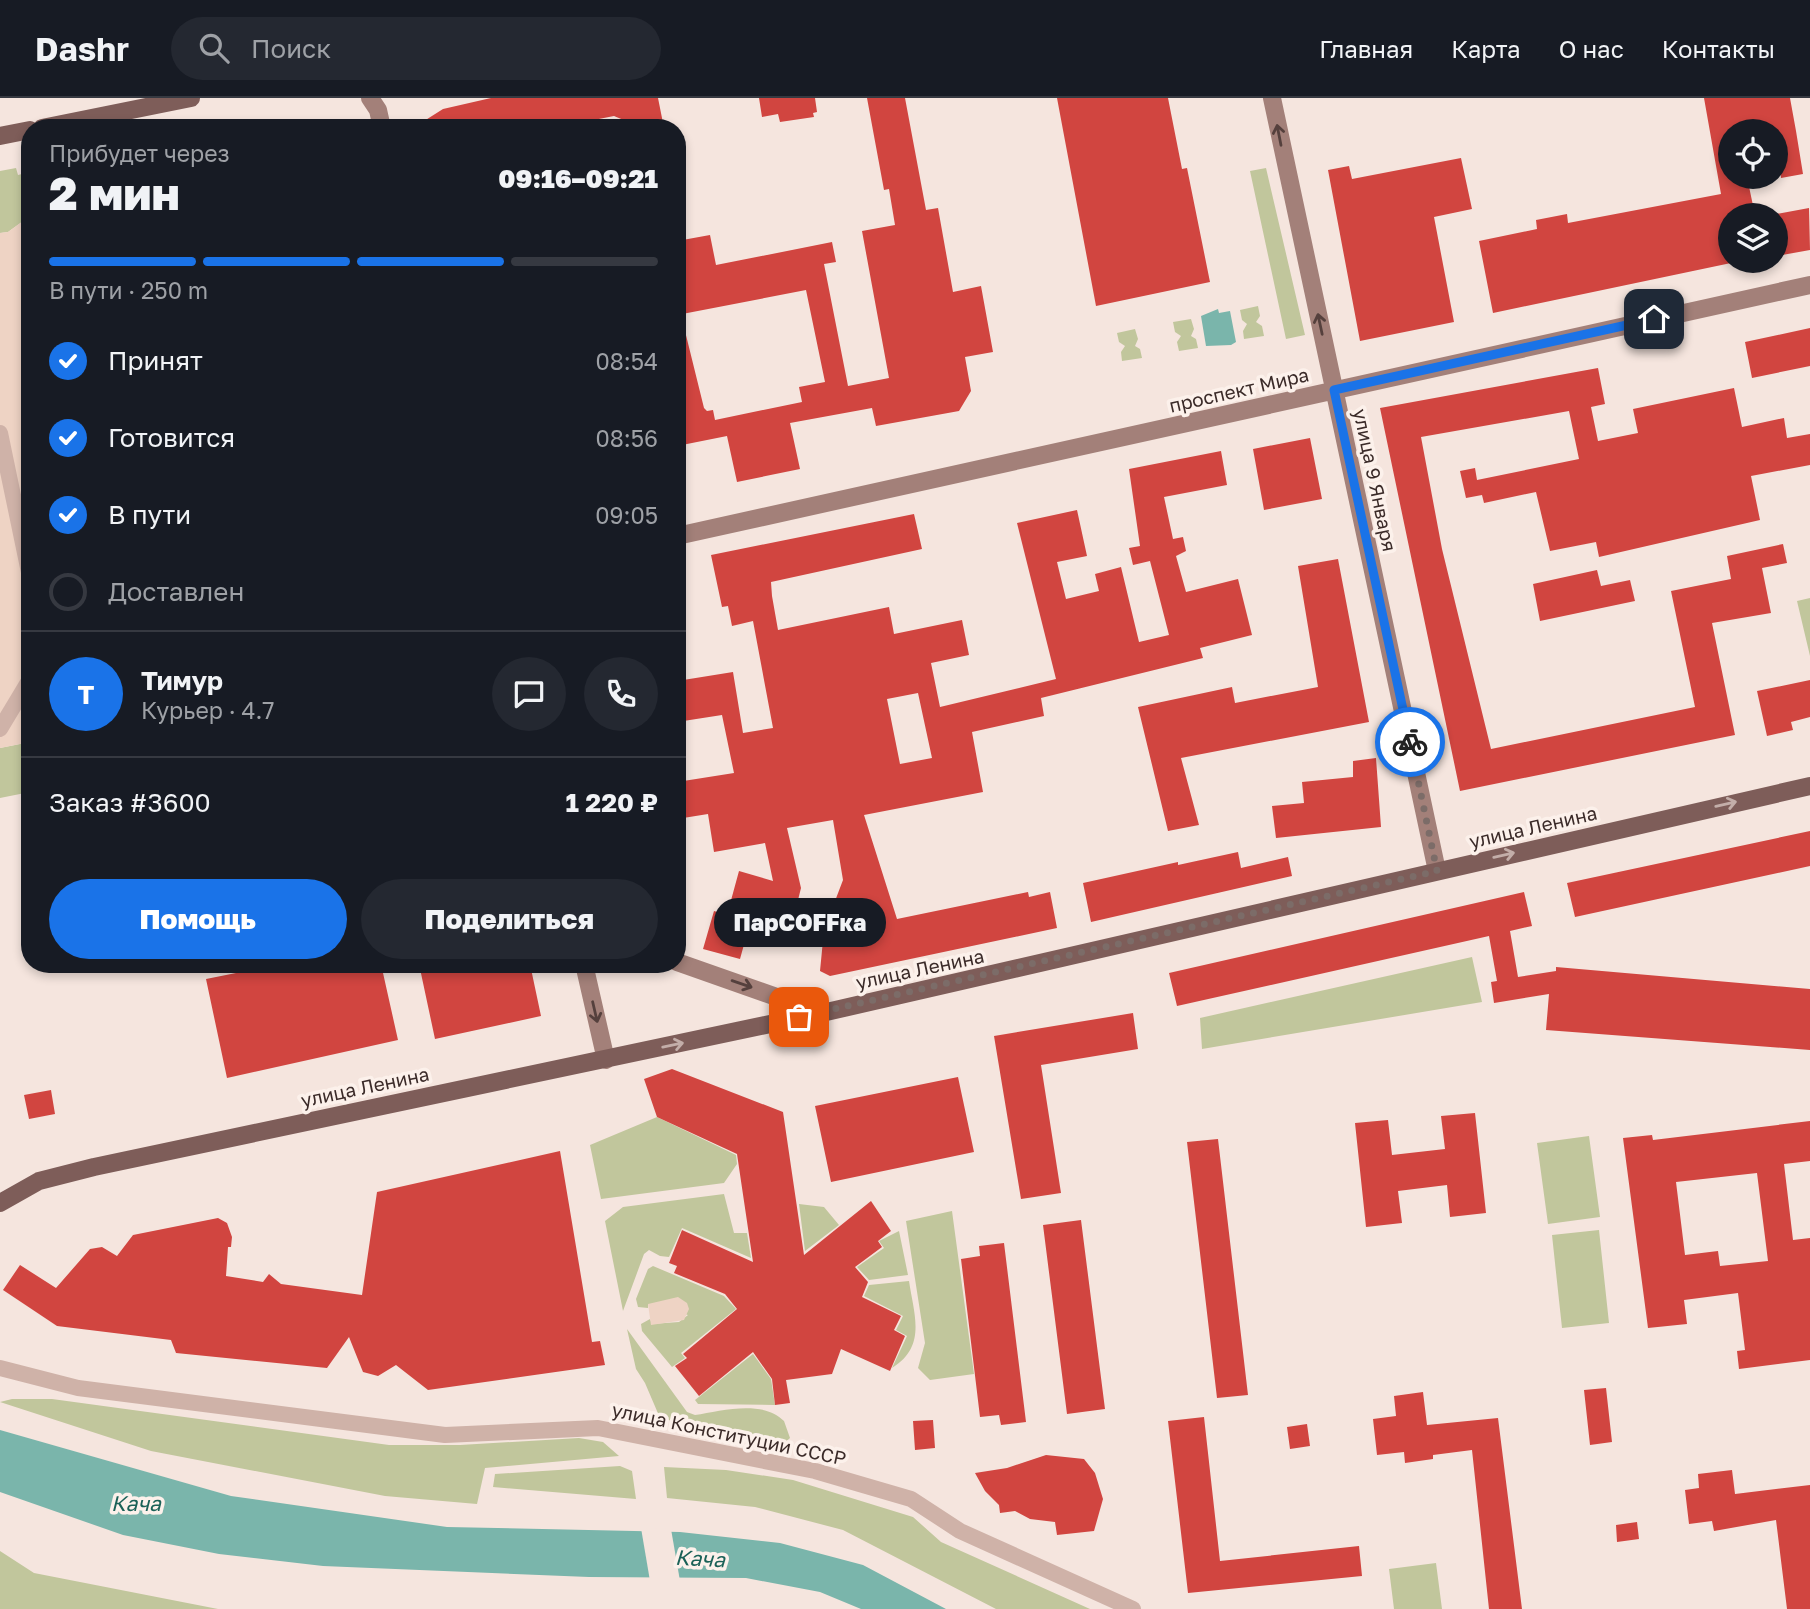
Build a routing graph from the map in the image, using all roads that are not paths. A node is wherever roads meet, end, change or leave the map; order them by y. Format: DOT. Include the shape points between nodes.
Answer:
graph roads {
  1 [pos="191,98"];
  2 [pos="370,98"];
  3 [pos="1272,98"];
  4 [pos="87,119"];
  5 [pos="380,119"];
  6 [pos="21,132"];
  7 [pos="0,136"];
  8 [pos="1810,285"];
  9 [pos="1334,390"];
  10 [pos="0,433"];
  11 [pos="21,534"];
  12 [pos="686,534"];
  13 [pos="21,694"];
  14 [pos="0,729"];
  15 [pos="1810,786"];
  16 [pos="1437,871"];
  17 [pos="686,965"];
  18 [pos="586,973"];
  19 [pos="822,1013"];
  20 [pos="606,1060"];
  21 [pos="0,1203"];
  22 [pos="0,1368"];
  23 [pos="1133,1609"];
  1 -- 4 [label="main road"];
  2 -- 5 [label="main road"];
  9 -- 3 [label="main road, улица 9 Января, one-way"];
  6 -- 7 [label="main road"];
  8 -- 9 [label="main road, проспект Мира"];
  9 -- 12 [label="main road, проспект Мира"];
  9 -- 16 [label="main road, улица 9 Января"];
  10 -- 11 [label="street"];
  13 -- 14 [label="street"];
  16 -- 15 [label="main road, улица Ленина, one-way"];
  16 -- 19 [label="main road, улица Ленина"];
  17 -- 19 [label="main road, one-way"];
  18 -- 20 [label="main road, one-way"];
  20 -- 19 [label="main road, улица Ленина, one-way"];
  20 -- 21 [label="main road, улица Ленина" via="94,1167 39,1181"];
  22 -- 23 [label="street, улица Конституции СССР" via="78,1388 445,1436 598,1428 815,1471 911,1500 960,1531"];
}
